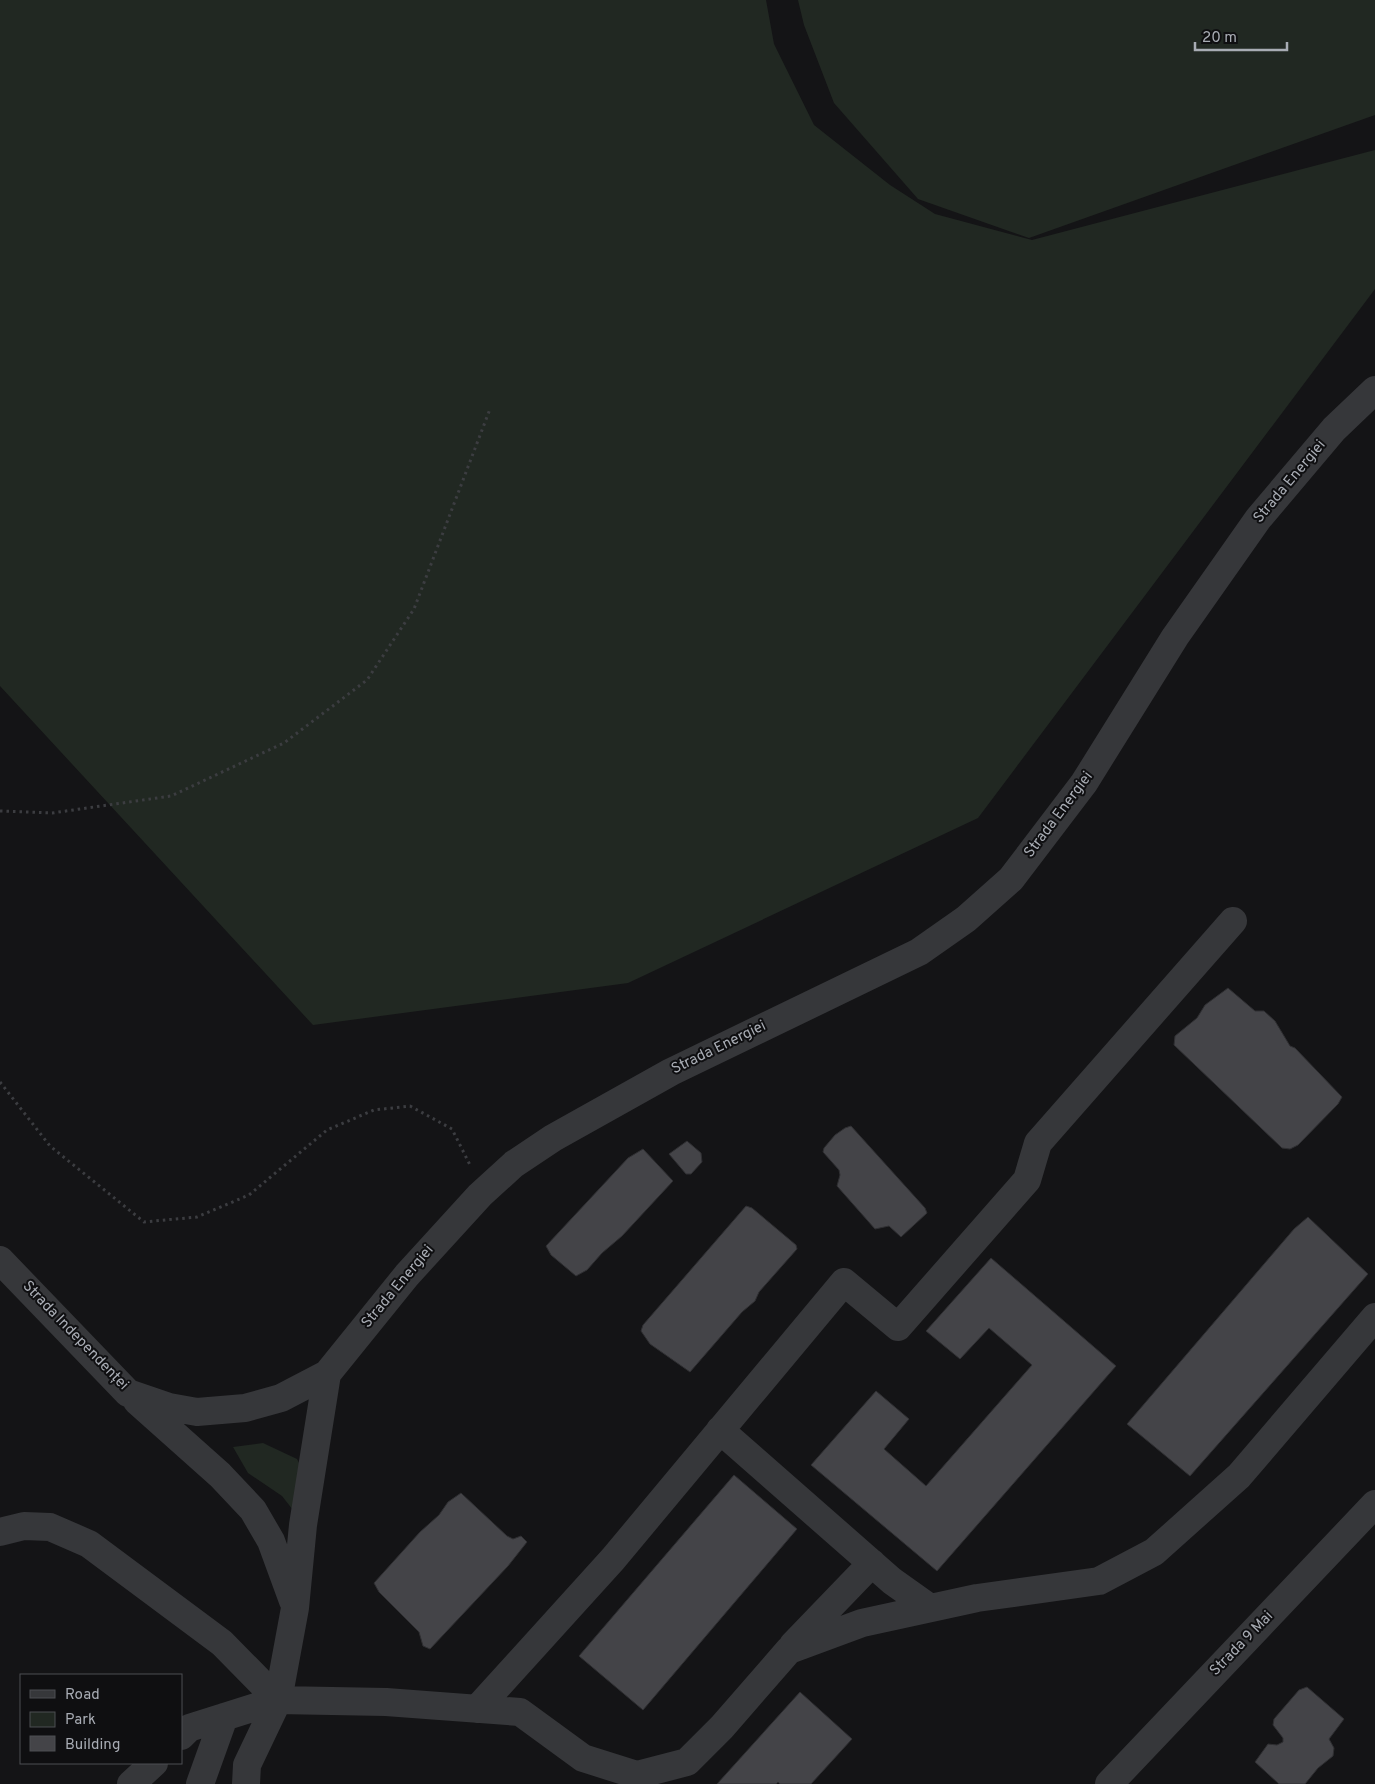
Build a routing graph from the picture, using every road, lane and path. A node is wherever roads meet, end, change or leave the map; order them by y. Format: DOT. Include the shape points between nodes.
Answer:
graph roads {
  1 [pos="1375,390"];
  2 [pos="490,409"];
  3 [pos="0,811"];
  4 [pos="1233,921"];
  5 [pos="0,1082"];
  6 [pos="480,1194"];
  7 [pos="0,1260"];
  8 [pos="1375,1317"];
  9 [pos="327,1374"];
  10 [pos="128,1393"];
  11 [pos="720,1430"];
  12 [pos="1375,1504"];
  13 [pos="0,1532"];
  14 [pos="872,1563"];
  15 [pos="296,1608"];
  16 [pos="930,1608"];
  17 [pos="789,1650"];
  18 [pos="278,1700"];
  19 [pos="477,1709"];
  20 [pos="224,1717"];
  21 [pos="182,1735"];
  22 [pos="153,1764"];
  23 [pos="132,1784"];
  24 [pos="200,1784"];
  25 [pos="246,1784"];
  26 [pos="1109,1784"];
  1 -- 6 [label="street, Strada Energiei" via="1334,429 1258,519 1175,637 1084,783 1010,879 966,919 919,952 671,1072 578,1124 514,1164"];
  2 -- 3 [label="path" via="414,609 368,680 284,743 171,796 52,814"];
  4 -- 11 [label="street" via="1038,1143 1027,1180 898,1327 844,1282"];
  5 -- 6 [label="path" via="50,1146 144,1222 197,1217 250,1195 327,1130 374,1110 410,1106 452,1129 473,1170"];
  6 -- 9 [label="street, Strada Energiei" via="407,1275"];
  7 -- 10 [label="street, Strada Independenței"];
  8 -- 16 [label="street" via="1240,1476 1154,1552 1099,1581"];
  9 -- 10 [label="street, Strada Independenței" via="281,1398 245,1408 197,1412 169,1407"];
  9 -- 15 [label="street, Strada Energiei" via="303,1525"];
  10 -- 15 [label="street" via="220,1475 253,1510 271,1541"];
  11 -- 14 [label="street"];
  11 -- 19 [label="street" via="613,1558"];
  12 -- 26 [label="street, Strada 9 Mai"];
  13 -- 18 [label="street" via="24,1526 50,1527 89,1544 222,1643"];
  14 -- 16 [label="street"];
  14 -- 17 [label="street"];
  15 -- 18 [label="street, Strada Energiei"];
  16 -- 17 [label="street" via="862,1623"];
  17 -- 19 [label="street" via="687,1762 637,1775 583,1758 520,1712"];
  18 -- 19 [label="street" via="386,1702"];
  18 -- 20 [label="street"];
  18 -- 25 [label="street, Strada Energiei" via="247,1765"];
  20 -- 21 [label="street" via="189,1728"];
  20 -- 24 [label="street"];
  22 -- 23 [label="street"];
}
